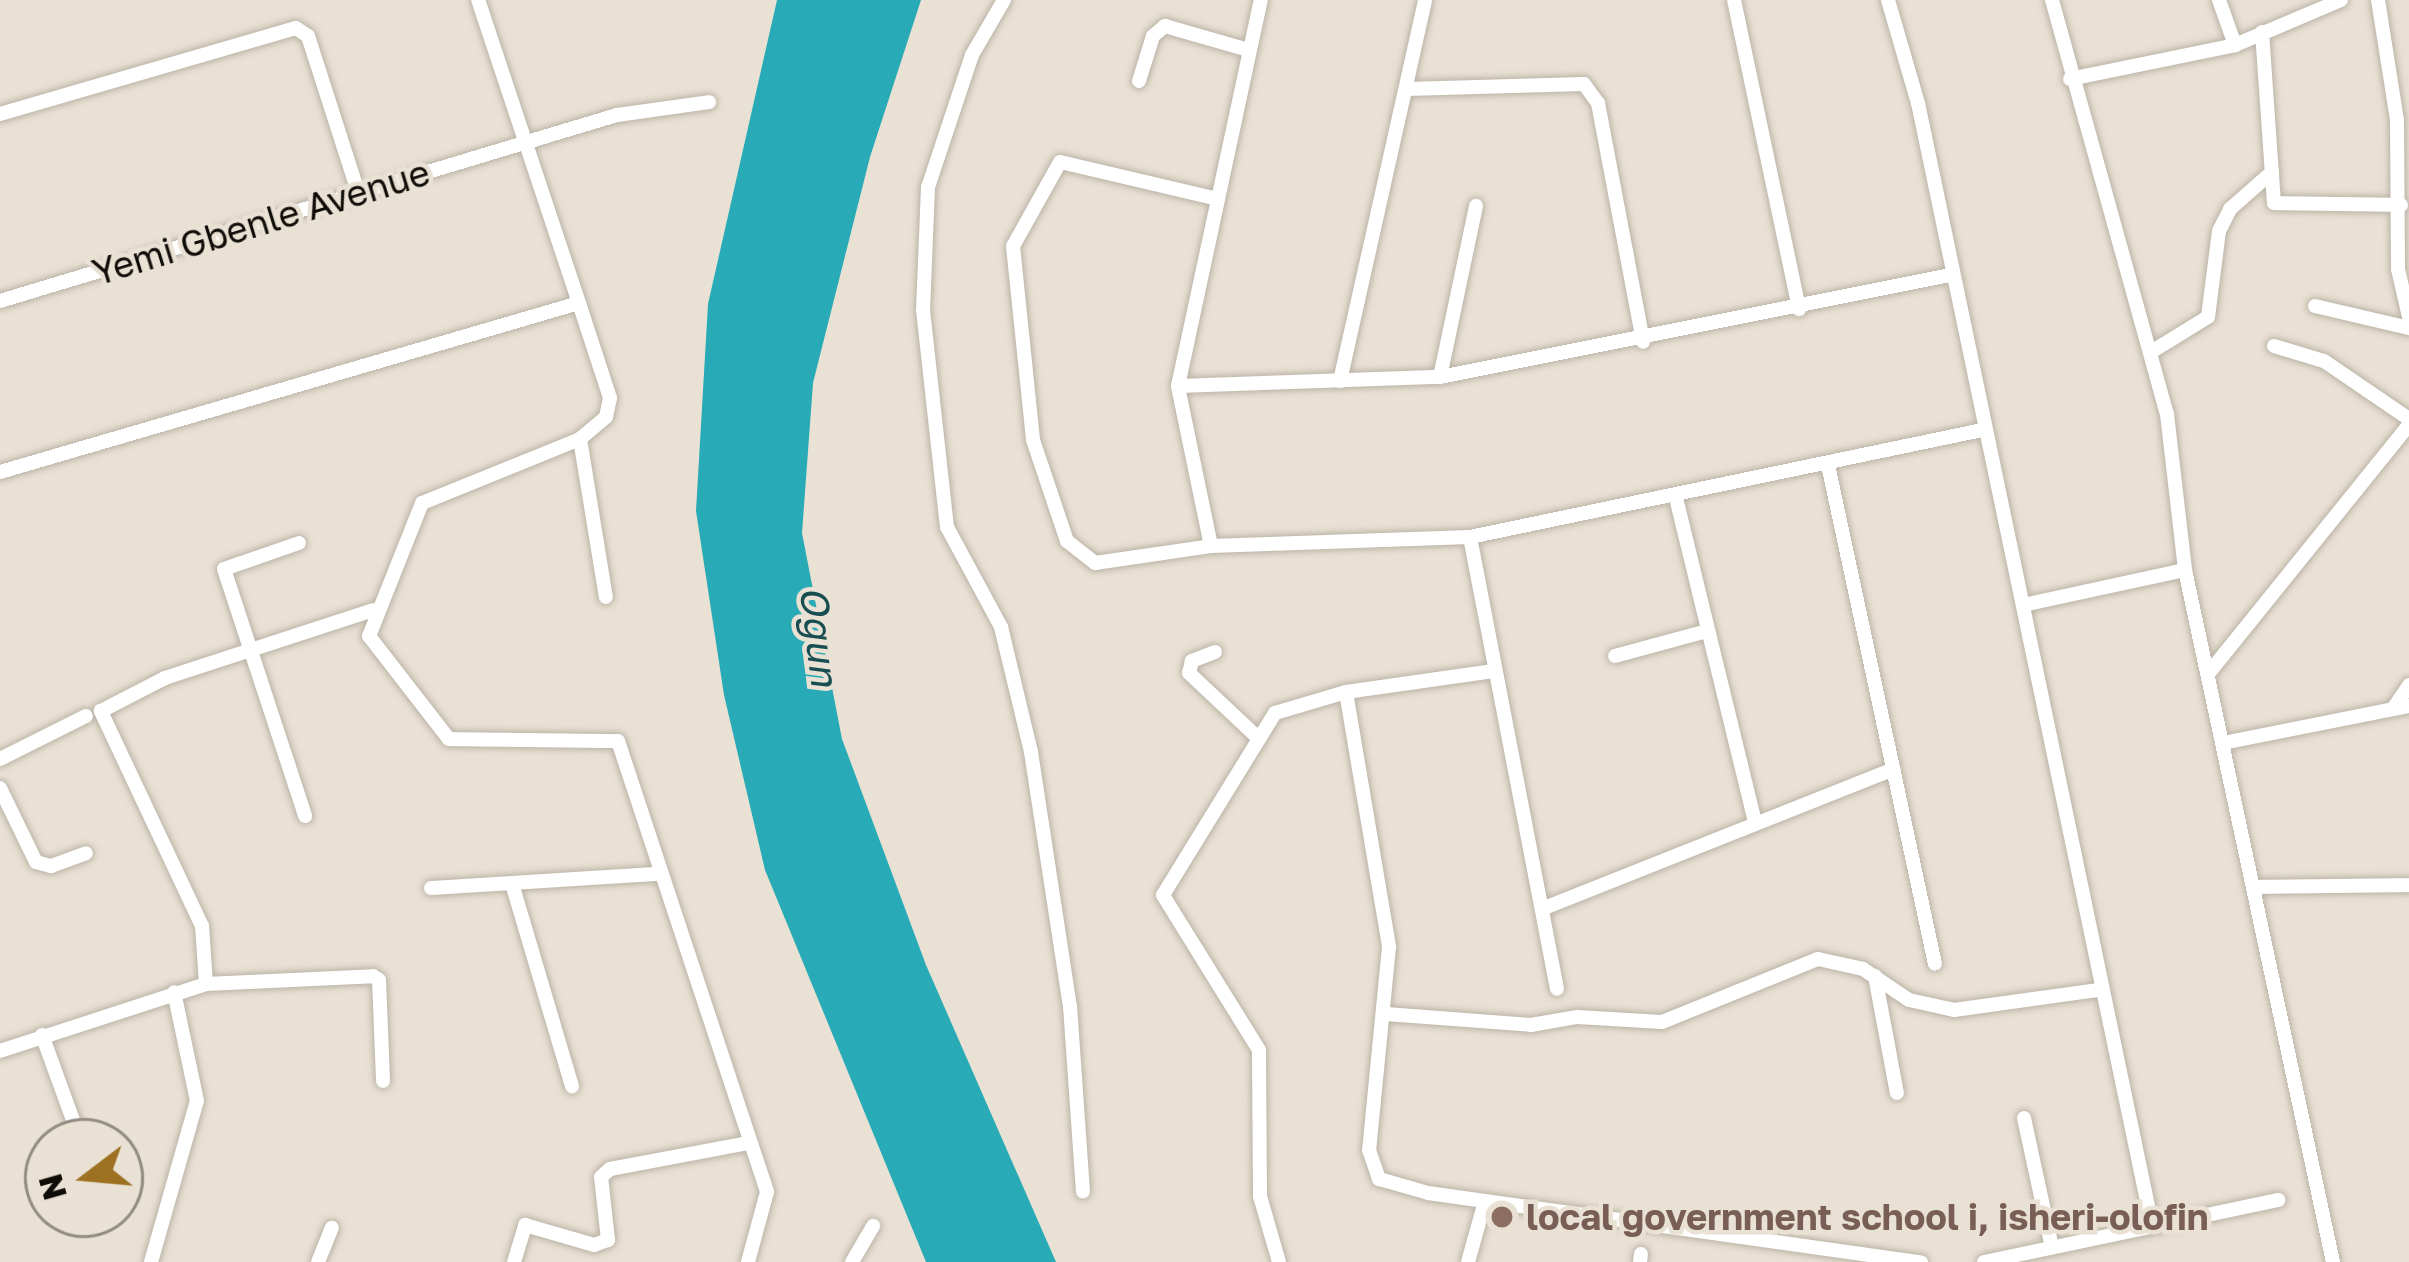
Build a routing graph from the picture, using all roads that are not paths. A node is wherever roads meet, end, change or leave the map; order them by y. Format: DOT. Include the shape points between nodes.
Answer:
graph roads {
  1 [pos="478,0"];
  2 [pos="1004,0"];
  3 [pos="1261,0"];
  4 [pos="1425,0"];
  5 [pos="1734,0"];
  6 [pos="1888,0"];
  7 [pos="2052,0"];
  8 [pos="2219,0"];
  9 [pos="2341,0"];
  10 [pos="2378,0"];
  11 [pos="2261,32"];
  12 [pos="2234,45"];
  13 [pos="1248,50"];
  14 [pos="2070,79"];
  15 [pos="1138,81"];
  16 [pos="1406,89"];
  17 [pos="709,102"];
  18 [pos="0,114"];
  19 [pos="523,145"];
  20 [pos="2272,172"];
  21 [pos="358,192"];
  22 [pos="1218,199"];
  23 [pos="2401,205"];
  24 [pos="1476,206"];
  25 [pos="1950,275"];
  26 [pos="0,301"];
  27 [pos="579,303"];
  28 [pos="2315,306"];
  29 [pos="1799,309"];
  30 [pos="2409,316"];
  31 [pos="2409,328"];
  32 [pos="1643,342"];
  33 [pos="2274,346"];
  34 [pos="2151,352"];
  35 [pos="1440,377"];
  36 [pos="1340,381"];
  37 [pos="1178,386"];
  38 [pos="2409,422"];
  39 [pos="1982,430"];
  40 [pos="580,439"];
  41 [pos="1828,465"];
  42 [pos="0,472"];
  43 [pos="1676,498"];
  44 [pos="1469,537"];
  45 [pos="299,543"];
  46 [pos="1211,546"];
  47 [pos="2185,570"];
  48 [pos="606,597"];
  49 [pos="2023,605"];
  50 [pos="374,610"];
  51 [pos="1707,631"];
  52 [pos="250,649"];
  53 [pos="1215,652"];
  54 [pos="1615,656"];
  55 [pos="1494,671"];
  56 [pos="2208,674"];
  57 [pos="2409,685"];
  58 [pos="1346,692"];
  59 [pos="2409,706"];
  60 [pos="2392,709"];
  61 [pos="86,716"];
  62 [pos="1256,735"];
  63 [pos="2223,743"];
  64 [pos="0,759"];
  65 [pos="1893,770"];
  66 [pos="0,788"];
  67 [pos="305,816"];
  68 [pos="1755,823"];
  69 [pos="86,853"];
  70 [pos="656,874"];
  71 [pos="2409,885"];
  72 [pos="514,887"];
  73 [pos="2255,887"];
  74 [pos="431,888"];
  75 [pos="1547,907"];
  76 [pos="1935,964"];
  77 [pos="1875,976"];
  78 [pos="206,984"];
  79 [pos="1557,989"];
  80 [pos="2099,990"];
  81 [pos="174,992"];
  82 [pos="1386,1014"];
  83 [pos="42,1035"];
  84 [pos="0,1052"];
  85 [pos="382,1082"];
  86 [pos="572,1086"];
  87 [pos="1897,1093"];
  88 [pos="71,1118"];
  89 [pos="2024,1118"];
  90 [pos="748,1143"];
  91 [pos="1083,1192"];
  92 [pos="2279,1200"];
  93 [pos="1485,1201"];
  94 [pos="873,1226"];
  95 [pos="2152,1226"];
  96 [pos="332,1228"];
  97 [pos="2053,1247"];
  98 [pos="151,1262"];
  99 [pos="318,1262"];
  100 [pos="514,1262"];
  101 [pos="748,1262"];
  102 [pos="852,1262"];
  103 [pos="1279,1262"];
  104 [pos="1468,1262"];
  105 [pos="1921,1262"];
  106 [pos="1984,1262"];
  107 [pos="2333,1262"];
  1 -- 19 [label="street"];
  2 -- 91 [label="street" via="971,55 928,187 922,310 947,527 1001,627 1031,752 1070,1006"];
  3 -- 13 [label="street"];
  4 -- 16 [label="street"];
  5 -- 29 [label="street"];
  6 -- 25 [label="street" via="1918,103"];
  7 -- 14 [label="street"];
  8 -- 12 [label="street"];
  9 -- 11 [label="street"];
  10 -- 23 [label="street"];
  11 -- 12 [label="street"];
  11 -- 20 [label="street"];
  12 -- 14 [label="street"];
  13 -- 15 [label="street" via="1165,26"];
  13 -- 22 [label="street"];
  14 -- 34 [label="street"];
  16 -- 32 [label="street" via="1584,84 1598,103"];
  16 -- 36 [label="street"];
  17 -- 19 [label="street, Yemi Gbenle Avenue" via="643,108"];
  18 -- 21 [label="street" via="296,28 308,36"];
  19 -- 21 [label="street, Yemi Gbenle Avenue"];
  19 -- 27 [label="street"];
  20 -- 23 [label="street" via="2279,208"];
  20 -- 34 [label="street" via="2230,209 2219,231 2208,316"];
  21 -- 26 [label="street, Yemi Gbenle Avenue"];
  22 -- 37 [label="street"];
  22 -- 46 [label="street" via="1060,162 1012,246 1033,440 1073,553 1095,563"];
  23 -- 30 [label="street" via="2398,269"];
  24 -- 35 [label="street"];
  25 -- 29 [label="street"];
  25 -- 39 [label="street"];
  27 -- 40 [label="street" via="611,407"];
  27 -- 42 [label="street"];
  28 -- 31 [label="street"];
  29 -- 32 [label="street"];
  32 -- 35 [label="street"];
  33 -- 38 [label="street" via="2324,361"];
  34 -- 47 [label="street" via="2167,414"];
  35 -- 36 [label="street"];
  36 -- 37 [label="street"];
  37 -- 46 [label="street"];
  38 -- 56 [label="street"];
  39 -- 41 [label="street"];
  39 -- 49 [label="street"];
  40 -- 48 [label="street"];
  40 -- 50 [label="street" via="422,503"];
  41 -- 43 [label="street"];
  41 -- 65 [label="street"];
  43 -- 44 [label="street"];
  43 -- 51 [label="street"];
  44 -- 46 [label="street"];
  44 -- 55 [label="street"];
  45 -- 52 [label="street" via="225,567"];
  47 -- 49 [label="street"];
  47 -- 56 [label="street"];
  49 -- 80 [label="street"];
  50 -- 52 [label="street"];
  50 -- 70 [label="street" via="373,646 443,735 618,741"];
  51 -- 54 [label="street"];
  51 -- 68 [label="street"];
  52 -- 67 [label="street"];
  52 -- 78 [label="street" via="101,711 202,926"];
  53 -- 62 [label="street" via="1192,661 1189,673"];
  55 -- 58 [label="street"];
  55 -- 75 [label="street"];
  56 -- 63 [label="street"];
  57 -- 60 [label="street"];
  58 -- 62 [label="street" via="1289,706"];
  58 -- 82 [label="street" via="1386,915"];
  59 -- 60 [label="street"];
  60 -- 63 [label="street"];
  61 -- 64 [label="street"];
  62 -- 103 [label="street" via="1162,901 1259,1050 1260,1196"];
  63 -- 73 [label="street"];
  65 -- 68 [label="street"];
  65 -- 76 [label="street"];
  66 -- 69 [label="street" via="36,862 51,866"];
  68 -- 75 [label="street"];
  70 -- 72 [label="street"];
  70 -- 90 [label="street"];
  71 -- 73 [label="street"];
  72 -- 74 [label="street"];
  72 -- 86 [label="street"];
  73 -- 107 [label="street"];
  75 -- 79 [label="street"];
  77 -- 80 [label="street" via="1910,1000 1954,1010"];
  77 -- 82 [label="street" via="1818,959 1662,1022 1577,1017 1531,1025"];
  77 -- 87 [label="street"];
  78 -- 81 [label="street"];
  78 -- 85 [label="street" via="373,976"];
  80 -- 95 [label="street"];
  81 -- 83 [label="street"];
  81 -- 98 [label="street" via="197,1102"];
  82 -- 93 [label="street" via="1369,1150 1374,1170 1388,1185"];
  83 -- 84 [label="street"];
  83 -- 88 [label="street"];
  89 -- 97 [label="street"];
  90 -- 100 [label="street" via="610,1168 601,1177 608,1240 595,1245 525,1226"];
  90 -- 101 [label="street" via="768,1204"];
  92 -- 95 [label="street"];
  93 -- 104 [label="street"];
  93 -- 105 [label="street"];
  94 -- 102 [label="street"];
  95 -- 97 [label="street"];
  96 -- 99 [label="street"];
  97 -- 106 [label="street"];
}
